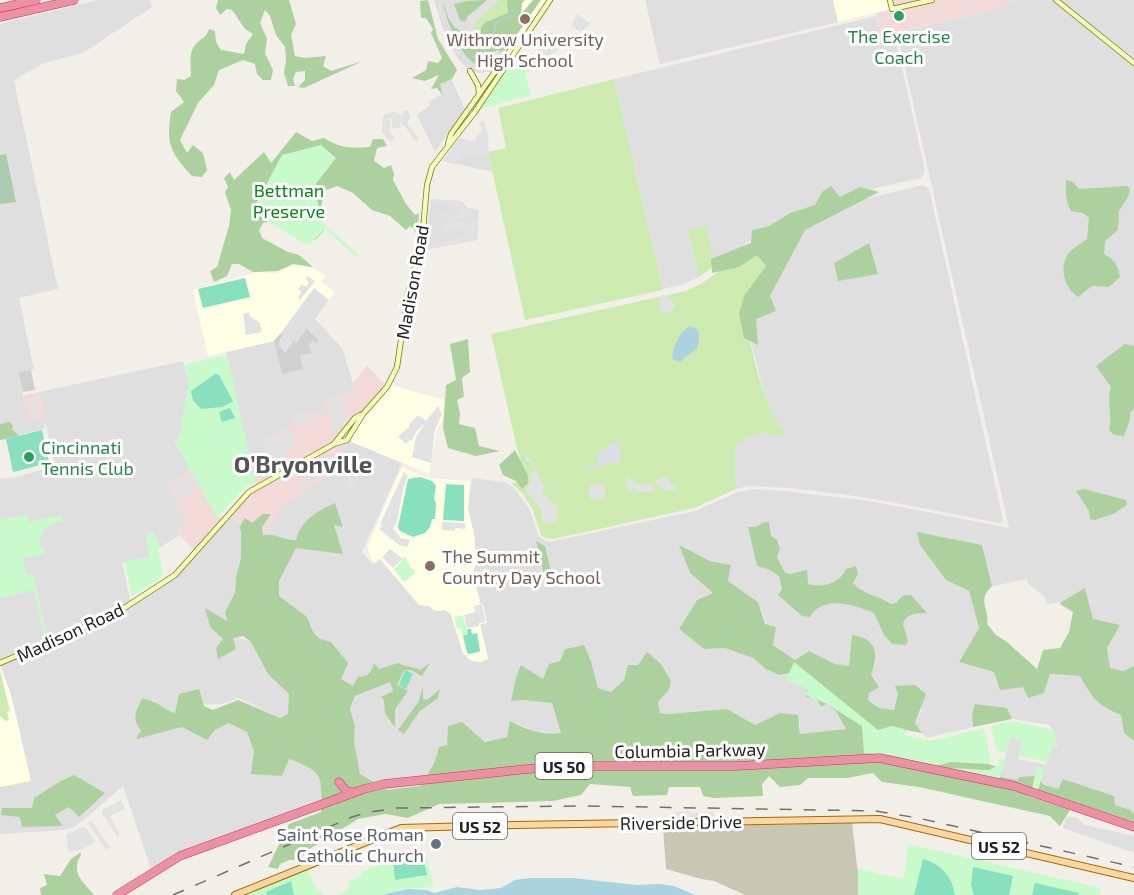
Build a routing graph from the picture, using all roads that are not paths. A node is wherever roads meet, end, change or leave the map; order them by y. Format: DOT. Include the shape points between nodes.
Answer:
graph roads {
  1 [pos="36,0"];
  2 [pos="74,0"];
  3 [pos="550,0"];
  4 [pos="890,0"];
  5 [pos="932,0"];
  6 [pos="1056,0"];
  7 [pos="0,8"];
  8 [pos="0,17"];
  9 [pos="524,37"];
  10 [pos="1134,63"];
  11 [pos="470,71"];
  12 [pos="487,83"];
  13 [pos="479,94"];
  14 [pos="468,121"];
  15 [pos="447,145"];
  16 [pos="363,414"];
  17 [pos="334,444"];
  18 [pos="0,663"];
  19 [pos="339,782"];
  20 [pos="360,790"];
  21 [pos="1134,827"];
  22 [pos="1134,878"];
  23 [pos="117,895"];
  24 [pos="235,895"];
  1 -- 7 [label="highway"];
  2 -- 8 [label="highway"];
  3 -- 9 [label="main road, Madison Road"];
  4 -- 5 [label="main road" via="892,9"];
  6 -- 10 [label="main road"];
  9 -- 12 [label="main road, Madison Road"];
  9 -- 14 [label="main road, Madison Road"];
  11 -- 13 [label="main road"];
  12 -- 13 [label="main road, Madison Road"];
  12 -- 14 [label="main road"];
  13 -- 15 [label="main road, Madison Road"];
  14 -- 15 [label="main road, Madison Road"];
  15 -- 16 [label="main road, Madison Road" via="428,180 423,234 408,292 397,367 387,387"];
  16 -- 17 [label="main road, Madison Road"];
  16 -- 17 [label="main road, Madison Road" via="347,440"];
  17 -- 18 [label="main road, Madison Road" via="249,492 180,570 153,589 108,618"];
  19 -- 20 [label="highway" via="347,792"];
  20 -- 21 [label="highway, Columbia Parkway / US 50" via="384,784 547,767 737,766 879,758 1014,786"];
  20 -- 23 [label="highway, Columbia Parkway / US 50" via="192,851"];
  22 -- 24 [label="main road, Riverside Drive / US 52" via="880,819 561,824 401,828"];
}
